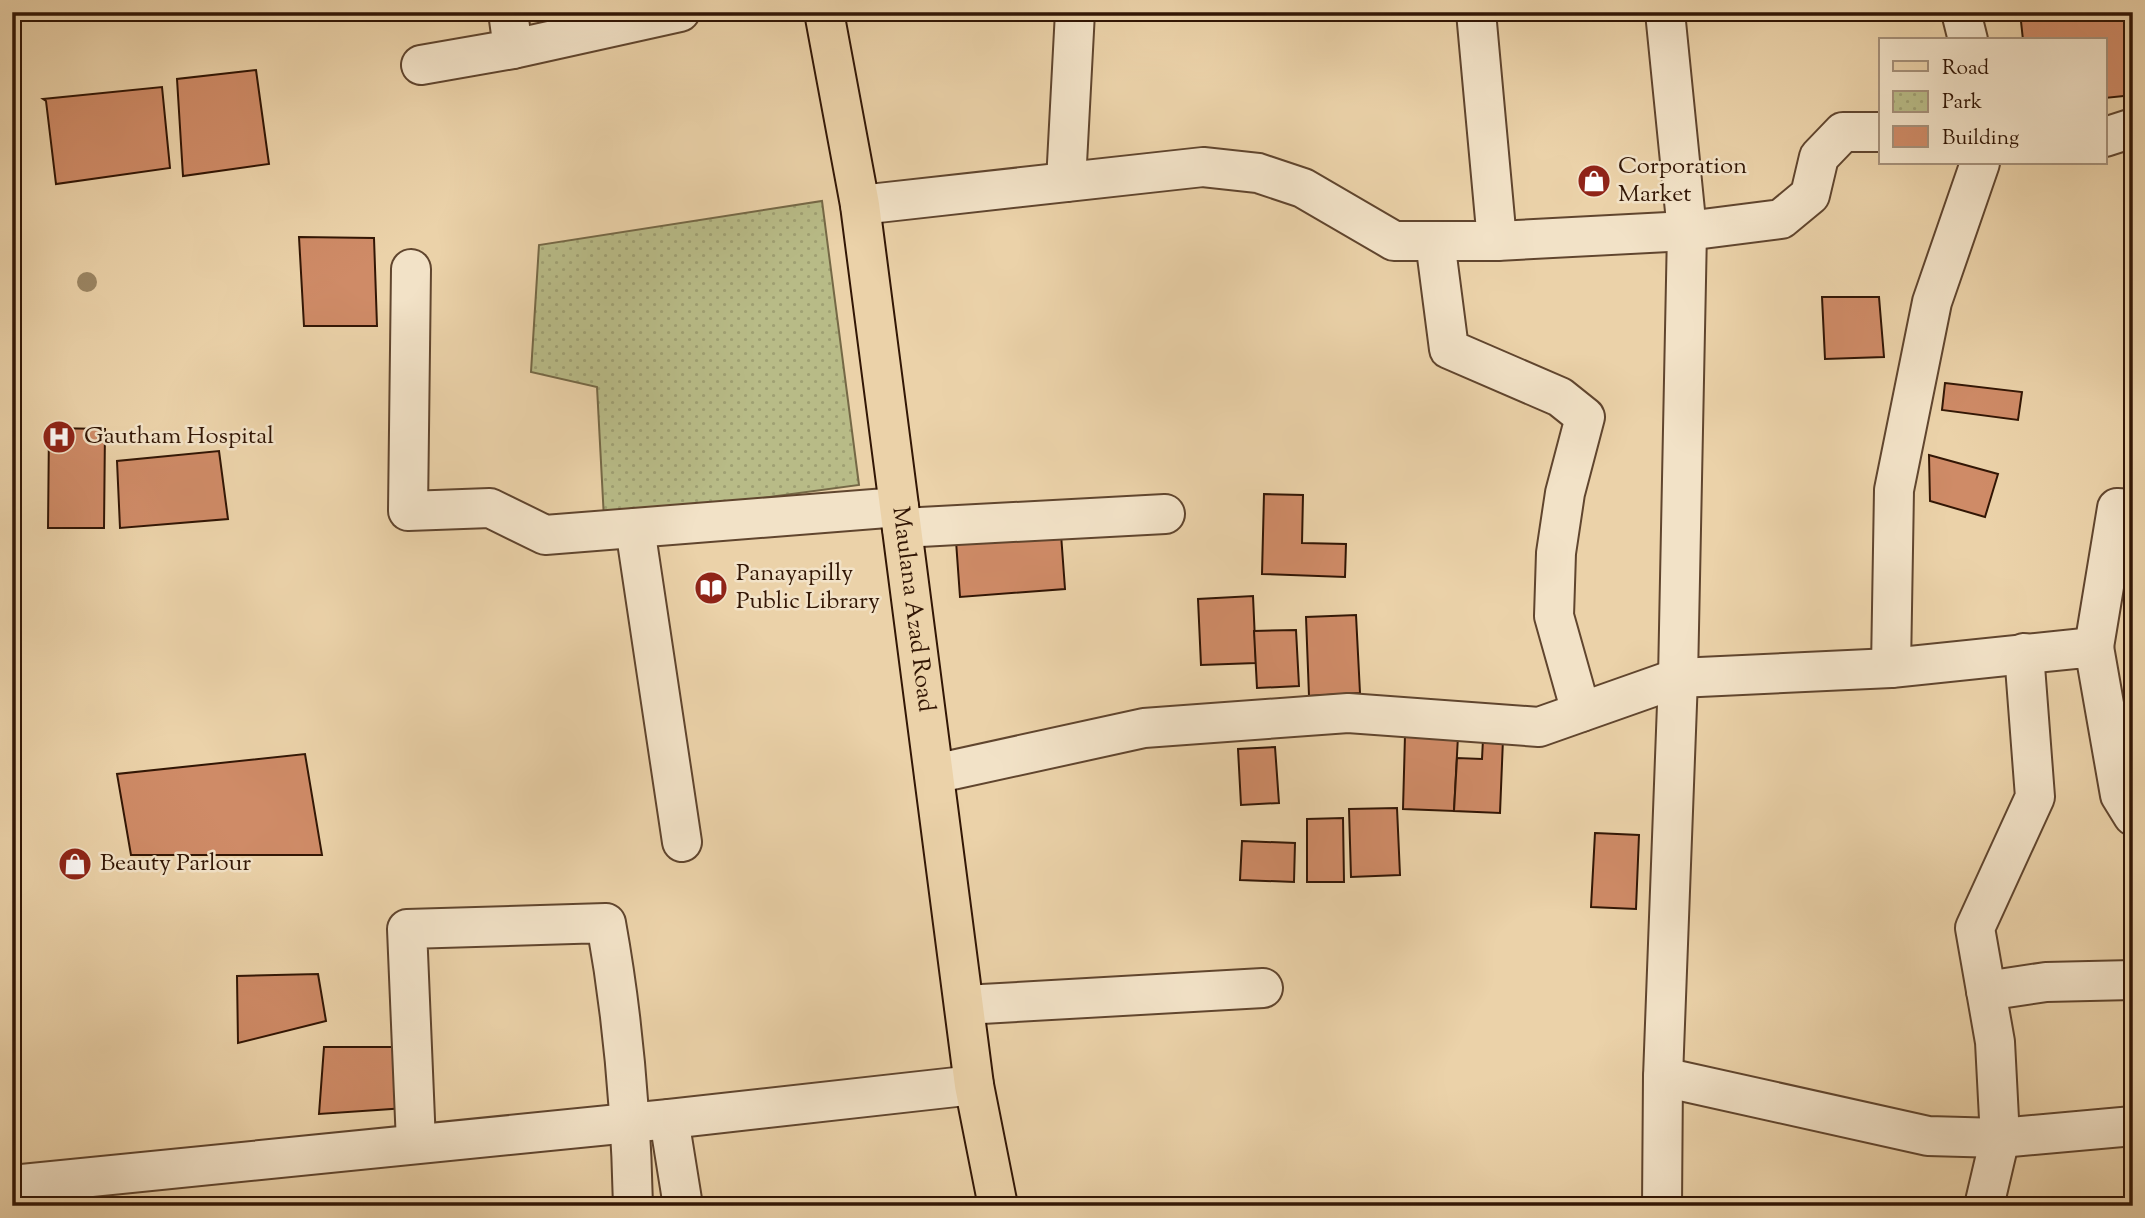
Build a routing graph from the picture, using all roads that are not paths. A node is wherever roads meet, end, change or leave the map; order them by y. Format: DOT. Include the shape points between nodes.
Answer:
graph roads {
  1 [pos="680,12"];
  2 [pos="824,12"];
  3 [pos="1075,12"];
  4 [pos="1476,12"];
  5 [pos="1665,12"];
  6 [pos="1962,12"];
  7 [pos="510,30"];
  8 [pos="1968,38"];
  9 [pos="421,65"];
  10 [pos="2133,128"];
  11 [pos="1879,132"];
  12 [pos="2106,137"];
  13 [pos="1980,164"];
  14 [pos="1066,182"];
  15 [pos="860,205"];
  16 [pos="1687,231"];
  17 [pos="1436,241"];
  18 [pos="1497,241"];
  19 [pos="411,269"];
  20 [pos="2133,509"];
  21 [pos="1165,514"];
  22 [pos="900,518"];
  23 [pos="635,528"];
  24 [pos="2094,648"];
  25 [pos="2024,653"];
  26 [pos="1891,668"];
  27 [pos="1678,678"];
  28 [pos="1581,712"];
  29 [pos="934,774"];
  30 [pos="2133,816"];
  31 [pos="682,842"];
  32 [pos="2133,980"];
  33 [pos="1263,988"];
  34 [pos="1986,991"];
  35 [pos="964,1005"];
  36 [pos="1663,1077"];
  37 [pos="974,1085"];
  38 [pos="669,1119"];
  39 [pos="632,1123"];
  40 [pos="2133,1126"];
  41 [pos="2000,1138"];
  42 [pos="416,1143"];
  43 [pos="12,1185"];
  44 [pos="634,1206"];
  45 [pos="682,1206"];
  46 [pos="998,1206"];
  47 [pos="1662,1206"];
  48 [pos="1984,1206"];
  1 -- 7 [label="street"];
  2 -- 15 [label="main road, Maulana Azad Road"];
  3 -- 14 [label="street"];
  4 -- 18 [label="street"];
  5 -- 16 [label="street"];
  6 -- 8 [label="street"];
  7 -- 9 [label="street"];
  10 -- 12 [label="street"];
  11 -- 16 [label="street" via="1843,132 1819,157 1810,195 1781,219"];
  13 -- 26 [label="street" via="1932,302 1894,490"];
  14 -- 15 [label="street"];
  14 -- 17 [label="street" via="1203,167 1258,173 1303,188 1394,241"];
  15 -- 22 [label="main road, Maulana Azad Road"];
  16 -- 18 [label="street"];
  16 -- 27 [label="street"];
  17 -- 18 [label="street"];
  17 -- 28 [label="street" via="1449,349 1560,397 1585,417 1565,494 1556,553 1555,616"];
  19 -- 23 [label="street" via="408,511 490,508 544,535"];
  20 -- 24 [label="street" via="2117,508"];
  21 -- 22 [label="street"];
  22 -- 23 [label="street"];
  22 -- 29 [label="main road, Maulana Azad Road"];
  23 -- 31 [label="street"];
  24 -- 25 [label="street"];
  24 -- 30 [label="street" via="2120,795"];
  25 -- 26 [label="street"];
  25 -- 34 [label="street" via="2035,797 1975,928"];
  26 -- 27 [label="street"];
  27 -- 28 [label="street"];
  27 -- 36 [label="street"];
  28 -- 29 [label="street" via="1539,727 1348,713 1144,728"];
  29 -- 35 [label="main road, Maulana Azad Road"];
  32 -- 34 [label="street" via="2046,982"];
  33 -- 35 [label="street"];
  34 -- 41 [label="street" via="1995,1042"];
  35 -- 37 [label="main road, Maulana Azad Road"];
  36 -- 41 [label="street" via="1928,1136"];
  36 -- 47 [label="street"];
  37 -- 38 [label="street"];
  37 -- 46 [label="main road, Maulana Azad Road"];
  38 -- 39 [label="street"];
  38 -- 45 [label="street"];
  39 -- 42 [label="street"];
  39 -- 42 [label="street" via="619,994 606,923 407,929"];
  39 -- 44 [label="street"];
  40 -- 41 [label="street"];
  41 -- 48 [label="street"];
  42 -- 43 [label="street"];
}
